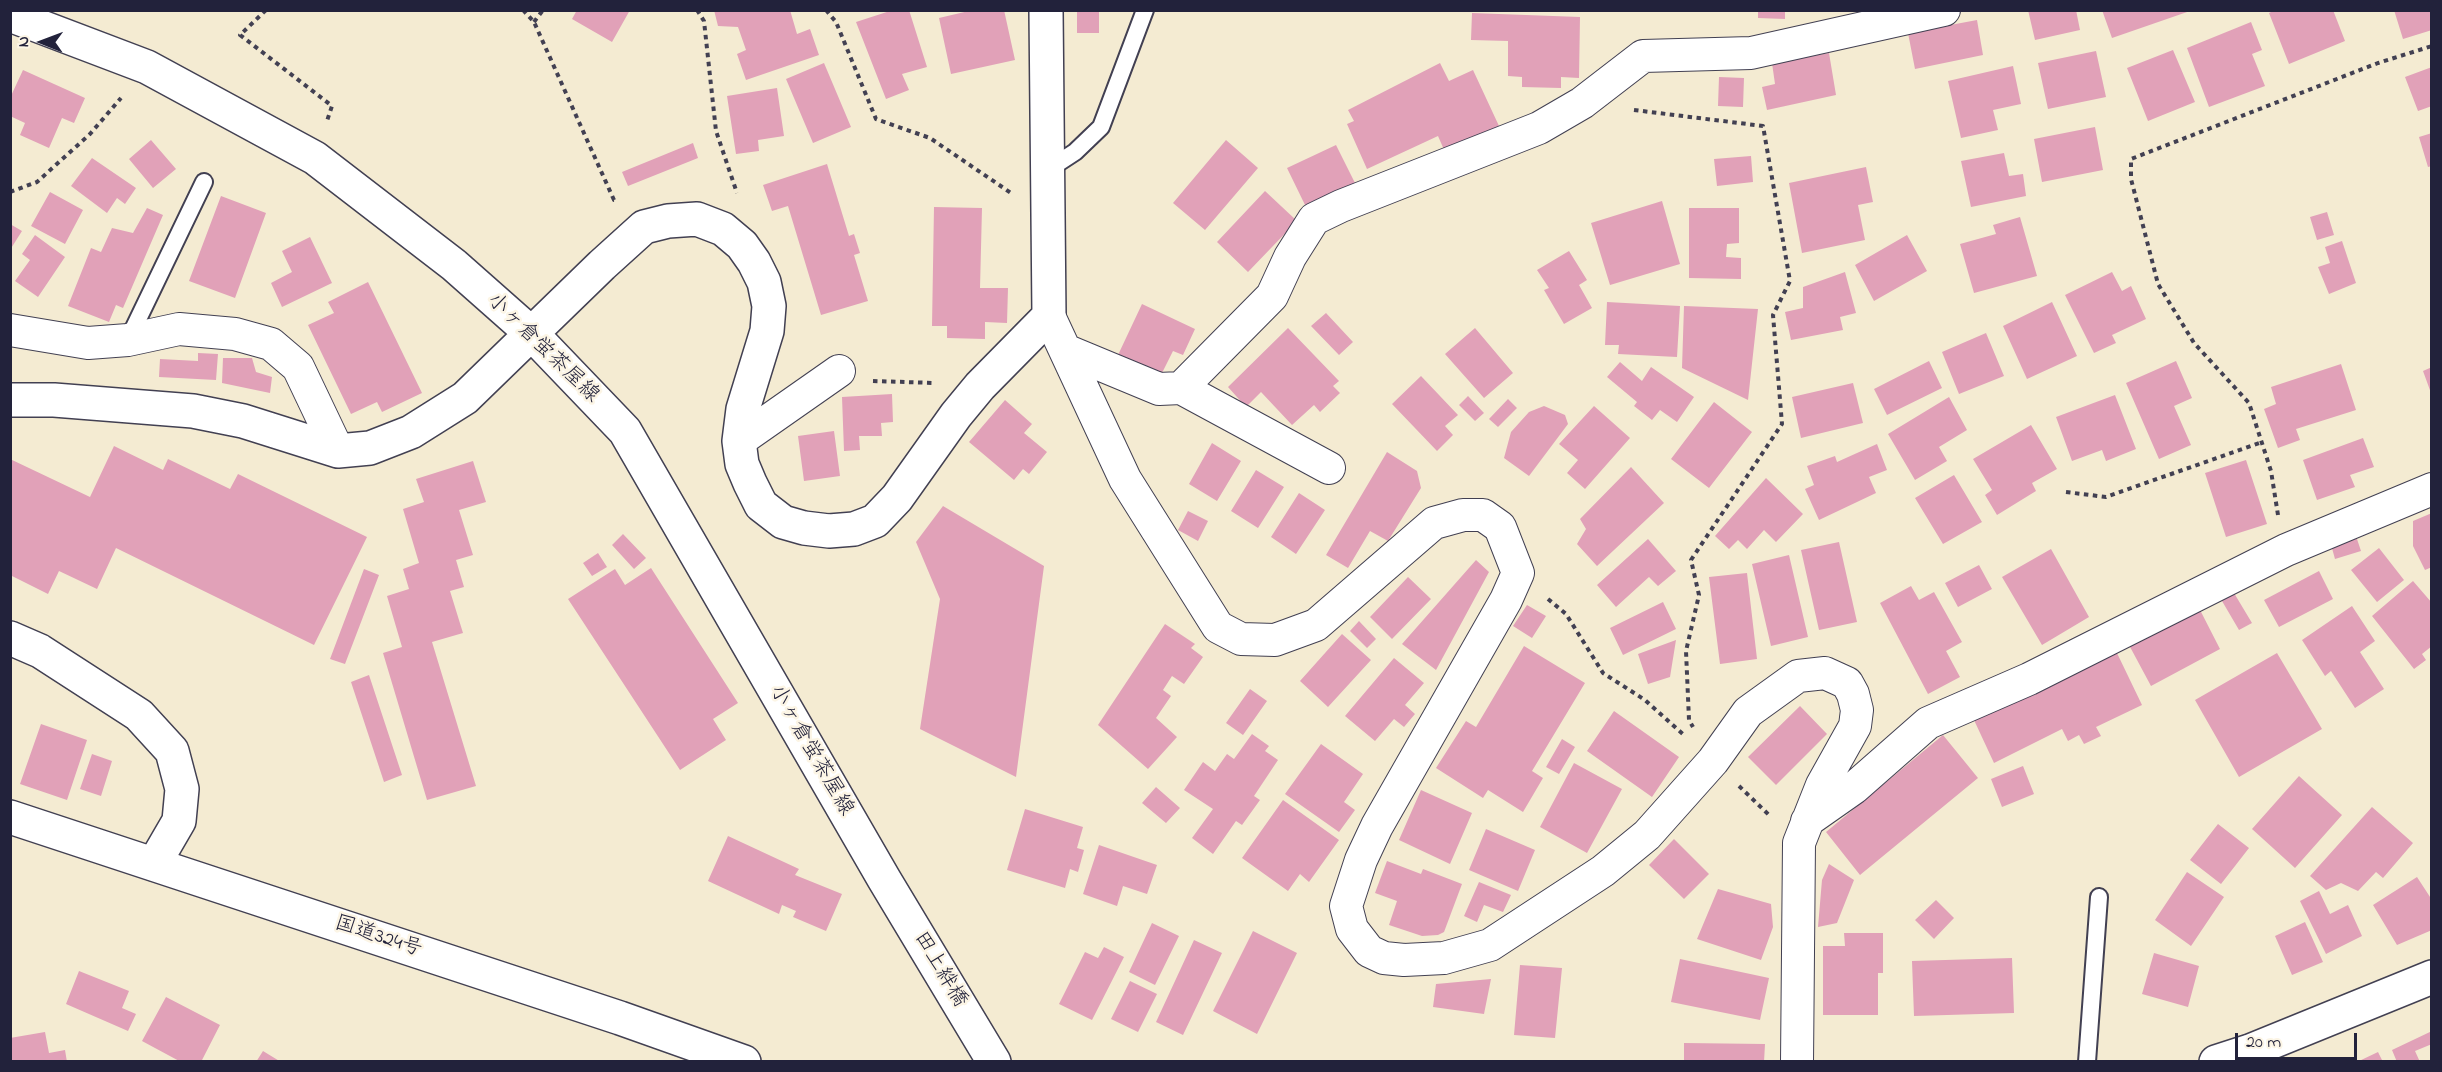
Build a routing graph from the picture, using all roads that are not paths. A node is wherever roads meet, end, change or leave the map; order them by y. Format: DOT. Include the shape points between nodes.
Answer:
graph roads {
  1 [pos="1046,10"];
  2 [pos="1144,10"];
  3 [pos="1944,10"];
  4 [pos="10,15"];
  5 [pos="1049,169"];
  6 [pos="204,182"];
  7 [pos="1049,316"];
  8 [pos="10,330"];
  9 [pos="532,334"];
  10 [pos="128,340"];
  11 [pos="1065,350"];
  12 [pos="839,371"];
  13 [pos="1181,388"];
  14 [pos="10,400"];
  15 [pos="740,441"];
  16 [pos="338,451"];
  17 [pos="1329,468"];
  18 [pos="2432,489"];
  19 [pos="10,638"];
  20 [pos="10,817"];
  21 [pos="1803,832"];
  22 [pos="154,864"];
  23 [pos="884,879"];
  24 [pos="2099,897"];
  25 [pos="2432,977"];
  26 [pos="744,1062"];
  27 [pos="994,1062"];
  28 [pos="1797,1062"];
  29 [pos="2087,1062"];
  30 [pos="2216,1062"];
  1 -- 5 [label="main road"];
  2 -- 5 [label="lane" via="1101,127 1075,152"];
  3 -- 13 [label="street" via="1751,53 1643,56 1582,103 1539,128 1314,219 1272,296"];
  4 -- 9 [label="main road, 小ヶ倉蛍茶屋線" via="147,68 315,159 454,265"];
  5 -- 7 [label="main road"];
  6 -- 10 [label="lane"];
  7 -- 11 [label="street"];
  7 -- 15 [label="main road" via="980,386 897,498 875,520 854,529 829,531 783,522 761,505 742,464"];
  8 -- 10 [label="street" via="88,343"];
  9 -- 15 [label="main road" via="644,227 697,219 723,229 754,262 764,282 769,306 767,331 743,409"];
  9 -- 16 [label="main road" via="465,398 411,432 370,448"];
  9 -- 23 [label="main road, 小ヶ倉蛍茶屋線" via="625,431"];
  10 -- 16 [label="street" via="179,329 235,334 271,344 298,367"];
  11 -- 13 [label="street" via="1159,389"];
  11 -- 21 [label="street" via="1125,478 1218,627 1241,639 1275,640 1316,625 1434,523 1463,515 1483,515 1500,527 1518,573 1377,825 1346,906 1352,929 1369,951 1384,958 1404,960 1443,958 1490,945 1603,871 1647,835 1713,761 1748,712 1798,676 1825,673 1847,683 1857,710 1855,726 1822,785"];
  12 -- 15 [label="street"];
  13 -- 17 [label="street"];
  14 -- 16 [label="main road" via="193,411 243,421"];
  18 -- 21 [label="street" via="2283,552 2029,679 1928,723"];
  19 -- 22 [label="main road" via="40,651 139,715 172,751 182,789 179,821"];
  20 -- 22 [label="main road, 国道324号"];
  21 -- 28 [label="street"];
  22 -- 26 [label="main road, 国道324号"];
  23 -- 27 [label="main road, 田上絆橋"];
  24 -- 29 [label="lane"];
  25 -- 30 [label="main road"];
}
